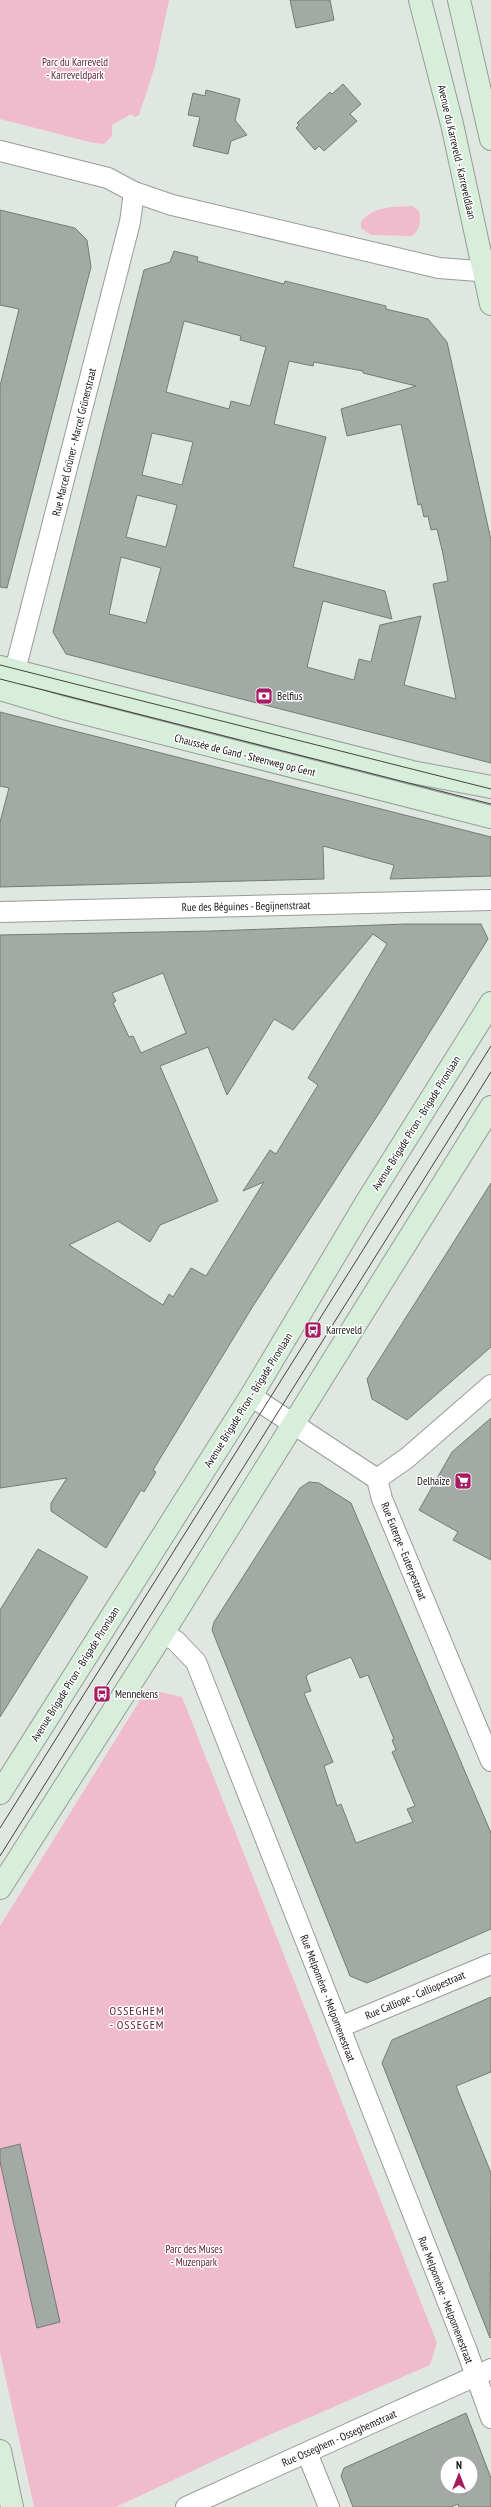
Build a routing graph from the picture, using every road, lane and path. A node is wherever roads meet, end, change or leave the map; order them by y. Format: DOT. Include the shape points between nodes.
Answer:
graph roads {
  1 [pos="420,0"];
  2 [pos="459,0"];
  3 [pos="491,139"];
  4 [pos="0,151"];
  5 [pos="134,192"];
  6 [pos="487,272"];
  7 [pos="491,304"];
  8 [pos="8,669"];
  9 [pos="5,691"];
  10 [pos="491,787"];
  11 [pos="491,817"];
  12 [pos="491,900"];
  13 [pos="0,912"];
  14 [pos="491,1003"];
  15 [pos="491,1108"];
  16 [pos="491,1385"];
  17 [pos="251,1396"];
  18 [pos="294,1424"];
  19 [pos="377,1479"];
  20 [pos="163,1633"];
  21 [pos="491,1761"];
  22 [pos="0,1793"];
  23 [pos="0,1888"];
  24 [pos="491,1964"];
  25 [pos="340,2027"];
  26 [pos="483,2373"];
  27 [pos="491,2418"];
  28 [pos="0,2451"];
  29 [pos="308,2453"];
  30 [pos="12,2507"];
  31 [pos="186,2507"];
  32 [pos="329,2507"];
  1 -- 6 [label="street, Avenue du Karreveld - Karreveldlaan"];
  2 -- 3 [label="street"];
  4 -- 5 [label="street" via="108,178"];
  5 -- 6 [label="street" via="172,204 431,266"];
  5 -- 8 [label="street, Rue Marcel Grüner - Marcel Grünerstraat" via="130,222"];
  6 -- 7 [label="street, Avenue du Karreveld - Karreveldlaan"];
  8 -- 9 [label="street, Rue Marcel Grüner - Marcel Grünerstraat"];
  8 -- 10 [label="street" via="412,772"];
  9 -- 11 [label="street, Chaussée de Gand - Steenweg op Gent"];
  12 -- 13 [label="street, Rue des Béguines - Begijnenstraat"];
  14 -- 17 [label="street, Avenue Brigade Piron - Brigade Pironlaan" via="366,1203"];
  15 -- 18 [label="street"];
  16 -- 19 [label="street" via="407,1458"];
  17 -- 18 [label="street"];
  17 -- 22 [label="street, Avenue Brigade Piron - Brigade Pironlaan"];
  18 -- 19 [label="street"];
  18 -- 20 [label="street"];
  19 -- 21 [label="street, Rue Euterpe - Euterpestraat" via="382,1499"];
  20 -- 23 [label="street"];
  20 -- 25 [label="street, Rue Melpomène - Melpomenestraat" via="176,1641 196,1662"];
  24 -- 25 [label="street, Rue Calliope - Calliopestraat"];
  25 -- 26 [label="street, Rue Melpomène - Melpomenestraat"];
  26 -- 27 [label="street, Rue Melpomène - Melpomenestraat"];
  26 -- 29 [label="street, Rue Osseghem - Osseghemstraat"];
  28 -- 30 [label="street"];
  29 -- 31 [label="street, Rue Osseghem - Osseghemstraat"];
  29 -- 32 [label="street"];
}
